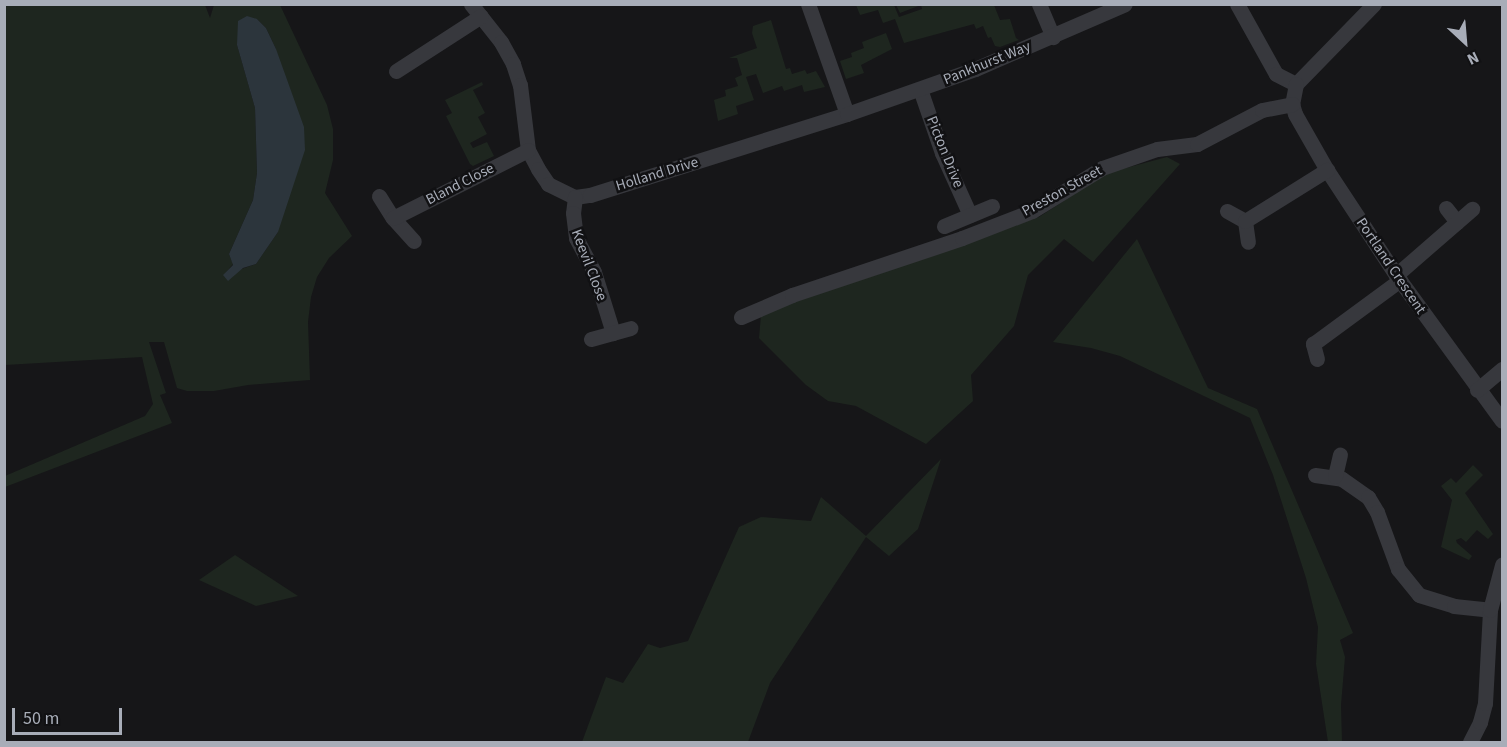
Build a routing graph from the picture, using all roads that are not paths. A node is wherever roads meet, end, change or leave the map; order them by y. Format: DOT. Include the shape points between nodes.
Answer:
graph roads {
  1 [pos="808,4"];
  2 [pos="1039,4"];
  3 [pos="1125,4"];
  4 [pos="1237,4"];
  5 [pos="1374,4"];
  6 [pos="476,10"];
  7 [pos="1053,36"];
  8 [pos="396,71"];
  9 [pos="1296,84"];
  10 [pos="920,89"];
  11 [pos="1292,104"];
  12 [pos="847,114"];
  13 [pos="528,150"];
  14 [pos="1327,170"];
  15 [pos="379,196"];
  16 [pos="575,196"];
  17 [pos="992,207"];
  18 [pos="1446,208"];
  19 [pos="1472,209"];
  20 [pos="1227,211"];
  21 [pos="970,215"];
  22 [pos="393,218"];
  23 [pos="1245,221"];
  24 [pos="1457,222"];
  25 [pos="944,226"];
  26 [pos="414,241"];
  27 [pos="1248,242"];
  28 [pos="1398,277"];
  29 [pos="741,317"];
  30 [pos="631,328"];
  31 [pos="613,333"];
  32 [pos="591,339"];
  33 [pos="1317,359"];
  34 [pos="1503,369"];
  35 [pos="1477,390"];
  36 [pos="1503,421"];
  37 [pos="1340,455"];
  38 [pos="1315,475"];
  39 [pos="1335,476"];
  40 [pos="1503,565"];
  41 [pos="1490,610"];
  42 [pos="1470,742"];
  1 -- 12 [label="street"];
  2 -- 7 [label="street"];
  3 -- 7 [label="street, Pankhurst Way"];
  4 -- 9 [label="street" via="1276,74"];
  5 -- 9 [label="street"];
  6 -- 8 [label="street"];
  6 -- 13 [label="street" via="501,42 520,85"];
  7 -- 10 [label="street, Pankhurst Way"];
  9 -- 11 [label="street"];
  10 -- 12 [label="street, Pankhurst Way"];
  10 -- 21 [label="street, Picton Drive" via="942,153"];
  11 -- 14 [label="street, Portland Crescent"];
  11 -- 29 [label="street, Preston Street" via="1262,110 1197,144 1157,149 1102,168 1032,211 792,295"];
  12 -- 16 [label="street, Holland Drive" via="590,195"];
  13 -- 16 [label="street" via="548,184"];
  13 -- 22 [label="street, Bland Close"];
  14 -- 23 [label="street"];
  14 -- 28 [label="street, Portland Crescent"];
  15 -- 22 [label="street"];
  16 -- 31 [label="street, Keevil Close" via="576,238 594,272"];
  17 -- 21 [label="street"];
  18 -- 24 [label="street"];
  19 -- 24 [label="street"];
  20 -- 23 [label="street"];
  21 -- 25 [label="street"];
  22 -- 26 [label="street"];
  23 -- 27 [label="street"];
  24 -- 28 [label="street"];
  28 -- 33 [label="street" via="1308,339"];
  28 -- 35 [label="street, Portland Crescent"];
  30 -- 31 [label="street"];
  31 -- 32 [label="street"];
  34 -- 35 [label="street"];
  35 -- 36 [label="street, Portland Crescent"];
  37 -- 39 [label="street"];
  38 -- 39 [label="street"];
  39 -- 41 [label="street" via="1368,497 1398,569 1419,595 1454,606"];
  40 -- 41 [label="street"];
  41 -- 42 [label="street" via="1485,703"];
}
